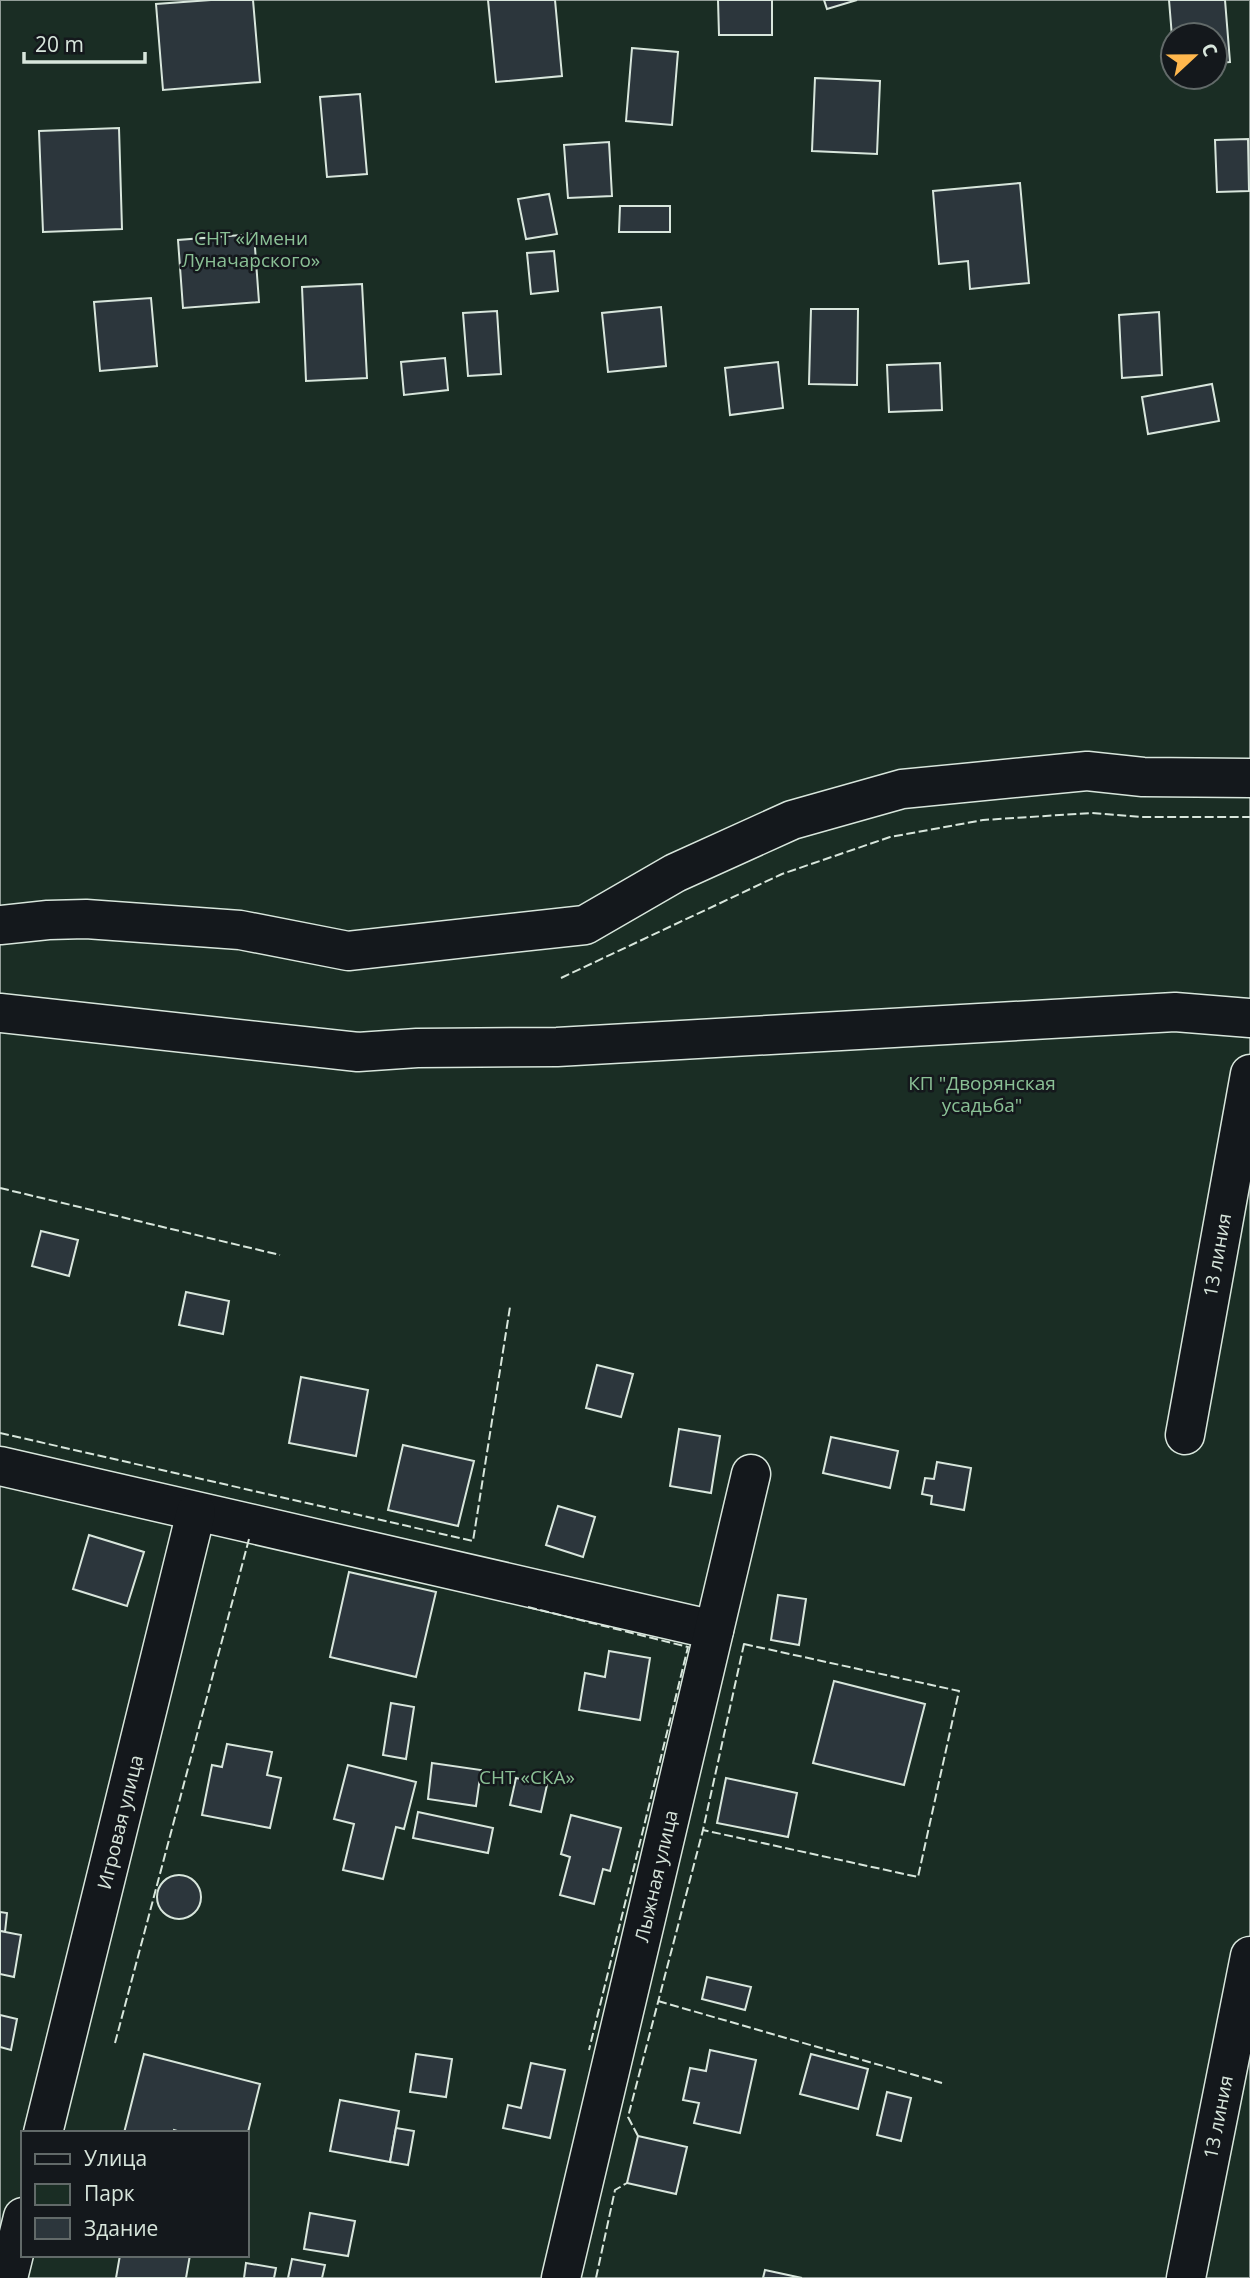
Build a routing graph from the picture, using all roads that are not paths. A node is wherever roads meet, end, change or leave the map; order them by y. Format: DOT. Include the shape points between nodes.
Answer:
graph roads {
  1 [pos="1250,778"];
  2 [pos="0,925"];
  3 [pos="0,1013"];
  4 [pos="1250,1018"];
  5 [pos="1250,1074"];
  6 [pos="1185,1435"];
  7 [pos="0,1466"];
  8 [pos="751,1474"];
  9 [pos="196,1512"];
  10 [pos="714,1630"];
  11 [pos="1250,1956"];
  12 [pos="43,2131"];
  13 [pos="21,2225"];
  14 [pos="8,2278"];
  15 [pos="561,2278"];
  16 [pos="1186,2278"];
  1 -- 2 [label="street" via="1143,777 1087,771 902,789 792,820 676,873 585,925 348,951 215,928 86,919"];
  3 -- 4 [label="street" via="358,1052 557,1046 1175,1012"];
  5 -- 6 [label="street, 13 линия"];
  7 -- 9 [label="street"];
  8 -- 10 [label="street, Лыжная улица"];
  9 -- 10 [label="street"];
  9 -- 12 [label="street, Игровая улица"];
  10 -- 15 [label="street, Лыжная улица"];
  11 -- 16 [label="street, 13 линия"];
  13 -- 14 [label="street"];
}
